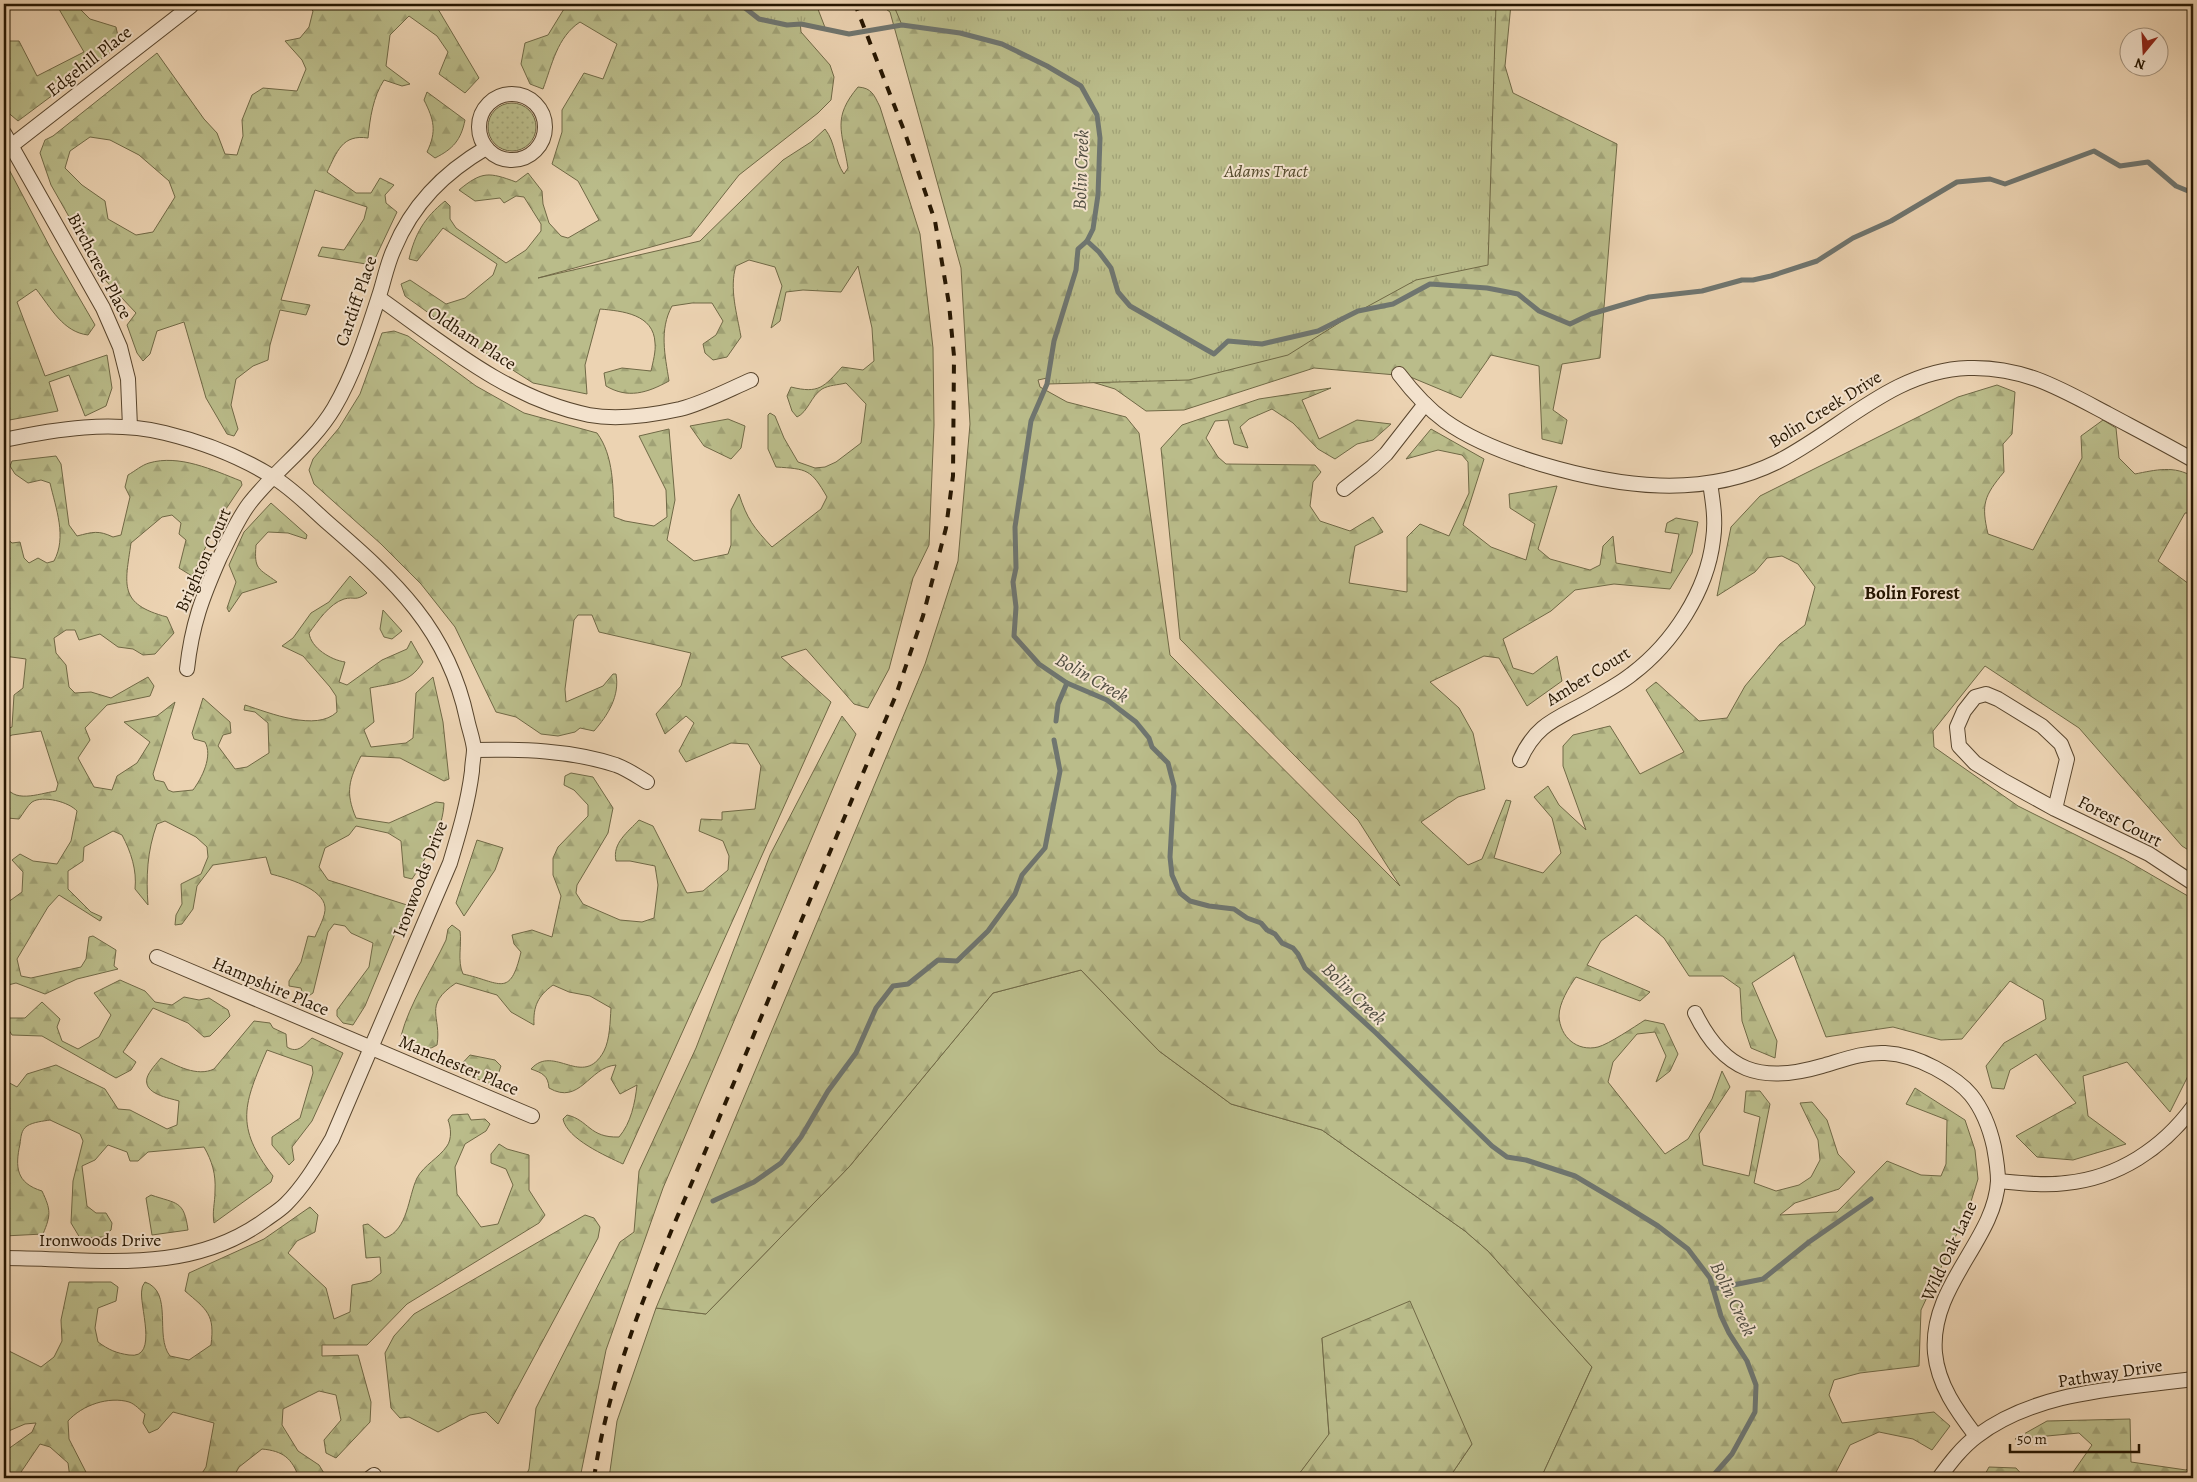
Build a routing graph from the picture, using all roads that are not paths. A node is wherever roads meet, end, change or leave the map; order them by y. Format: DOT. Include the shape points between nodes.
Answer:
graph roads {
  1 [pos="191,6"];
  2 [pos="7,139"];
  3 [pos="486,148"];
  4 [pos="379,298"];
  5 [pos="1399,374"];
  6 [pos="750,380"];
  7 [pos="1425,404"];
  8 [pos="130,427"];
  9 [pos="4,440"];
  10 [pos="2193,460"];
  11 [pos="275,477"];
  12 [pos="1710,483"];
  13 [pos="1344,489"];
  14 [pos="187,669"];
  15 [pos="474,750"];
  16 [pos="1520,760"];
  17 [pos="647,782"];
  18 [pos="2055,809"];
  19 [pos="2193,884"];
  20 [pos="157,957"];
  21 [pos="1695,1013"];
  22 [pos="371,1049"];
  23 [pos="2193,1107"];
  24 [pos="532,1116"];
  25 [pos="1998,1181"];
  26 [pos="4,1258"];
  27 [pos="2193,1379"];
  28 [pos="1976,1436"];
  29 [pos="1939,1478"];
  1 -- 2 [label="street, Edgehill Place"];
  2 -- 8 [label="street, Birchcrest Place" via="103,308 120,347 128,379"];
  3 -- 3 [label="street" via="494,155 516,160 535,151 542,142 545,121 534,102 525,96 509,94 494,99 480,116 480,133"];
  3 -- 4 [label="street, Cardiff Place" via="459,163 431,190 411,216 394,249"];
  4 -- 6 [label="street, Oldham Place" via="486,373 539,400 591,415 635,416 682,409"];
  4 -- 11 [label="street, Cardiff Place" via="348,383 334,408 318,432"];
  5 -- 7 [label="street, Bolin Creek Drive"];
  7 -- 12 [label="street, Bolin Creek Drive" via="1445,421 1485,444 1570,472 1629,484"];
  7 -- 13 [label="street" via="1386,454"];
  8 -- 9 [label="street, Ironwoods Drive" via="58,429"];
  8 -- 11 [label="street, Ironwoods Drive" via="197,443 238,458"];
  10 -- 12 [label="street, Bolin Creek Drive" via="2050,383 1993,368 1966,368 1940,372 1893,388 1810,444 1774,463 1725,481"];
  11 -- 14 [label="street, Brighton Court" via="249,504 231,534 199,604"];
  11 -- 15 [label="street, Ironwoods Drive" via="398,588 431,629 452,666"];
  12 -- 16 [label="street, Amber Court" via="1714,507 1713,542 1702,579 1686,614 1669,637 1632,674 1545,724 1532,738"];
  15 -- 17 [label="street" via="550,751 584,757 618,766"];
  15 -- 22 [label="street, Ironwoods Drive" via="463,823 450,863"];
  18 -- 18 [label="street, Forest Court" via="1975,763 1959,746 1957,727 1975,697 1986,694 1998,698 2042,726 2061,744 2067,759"];
  18 -- 19 [label="street, Forest Court" via="2149,854"];
  20 -- 22 [label="street, Hampshire Place"];
  21 -- 25 [label="street, Wild Oak Lane" via="1713,1044 1730,1060 1761,1073 1780,1075 1824,1066 1842,1058 1884,1053 1904,1056 1942,1072 1961,1084 1982,1112 1997,1159"];
  22 -- 24 [label="street, Manchester Place"];
  22 -- 26 [label="street, Ironwoods Drive" via="332,1139 311,1175 285,1205 250,1231 210,1250 169,1259"];
  23 -- 25 [label="street" via="2168,1138 2150,1152 2102,1176 2066,1183"];
  25 -- 28 [label="street, Wild Oak Lane" via="1990,1211 1948,1289 1936,1329 1935,1352 1945,1389 1954,1408"];
  27 -- 28 [label="street, Pathway Drive" via="2074,1395 2031,1408"];
  28 -- 29 [label="street, Pathway Drive"];
}
